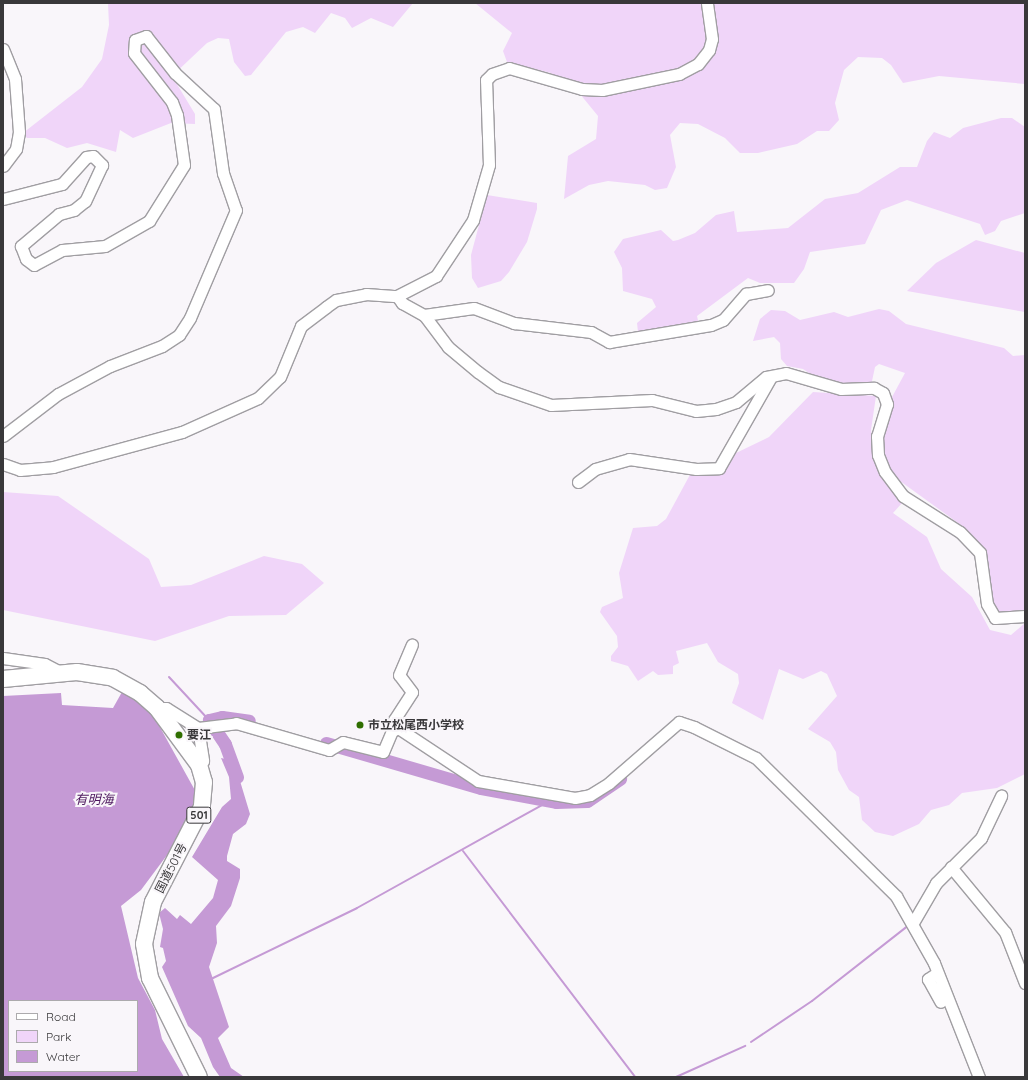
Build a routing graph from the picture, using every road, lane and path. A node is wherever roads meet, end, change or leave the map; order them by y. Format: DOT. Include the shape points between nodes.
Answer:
graph roads {
  1 [pos="707,3"];
  2 [pos="3,49"];
  3 [pos="3,166"];
  4 [pos="3,199"];
  5 [pos="768,290"];
  6 [pos="397,296"];
  7 [pos="424,315"];
  8 [pos="771,377"];
  9 [pos="3,436"];
  10 [pos="3,464"];
  11 [pos="578,482"];
  12 [pos="1025,616"];
  13 [pos="412,645"];
  14 [pos="3,658"];
  15 [pos="62,673"];
  16 [pos="3,679"];
  17 [pos="157,708"];
  18 [pos="202,728"];
  19 [pos="394,728"];
  20 [pos="199,765"];
  21 [pos="1001,796"];
  22 [pos="951,867"];
  23 [pos="914,921"];
  24 [pos="937,973"];
  25 [pos="1025,983"];
  26 [pos="941,1002"];
  27 [pos="199,1077"];
  28 [pos="979,1077"];
  1 -- 6 [label="street" via="712,39 709,50 698,64 679,74 602,90 582,89 509,68 492,74 486,80 491,152 473,220 436,276"];
  2 -- 3 [label="street" via="15,79 20,132 16,149"];
  4 -- 9 [label="street" via="62,184 86,157 93,156 102,165 85,201 74,210 59,214 21,246 26,259 34,265 62,250 105,246 149,221 184,165 177,115 172,102 134,53 135,40 146,36 176,73 214,109 223,172 236,210 190,318 179,335 162,346 110,366 58,394"];
  5 -- 7 [label="street" via="746,294 723,320 711,325 609,342 591,332 514,323 474,308"];
  6 -- 7 [label="street" via="402,303"];
  6 -- 10 [label="street" via="366,294 336,300 294,335 280,378 271,389 195,427 35,471"];
  7 -- 8 [label="street" via="448,347 478,372 499,386 551,404 652,400 696,411 716,409 736,402 766,377"];
  8 -- 11 [label="street" via="719,468 696,469 629,459 595,469"];
  8 -- 12 [label="street" via="792,373 841,389 874,388 883,392 887,404 877,436 878,455 885,472 903,496 960,532 980,553 988,604 995,618"];
  13 -- 19 [label="street" via="399,675 412,692 394,720"];
  14 -- 15 [label="street" via="45,664"];
  15 -- 16 [label="highway, 国道501号 / 501"];
  15 -- 17 [label="highway, 国道501号 / 501" via="90,672 114,678 140,693"];
  17 -- 18 [label="street" via="166,708"];
  17 -- 20 [label="highway, 国道501号 / 501"];
  18 -- 19 [label="street" via="229,723 328,750 343,742 383,752"];
  18 -- 20 [label="street" via="203,760"];
  19 -- 23 [label="street" via="478,781 576,798 604,787 665,732 679,722 686,723 744,750 767,768 876,872"];
  20 -- 27 [label="highway, 国道501号 / 501" via="204,782 202,807 153,902 144,944 150,978"];
  21 -- 22 [label="street" via="981,838"];
  22 -- 23 [label="street" via="936,883"];
  22 -- 25 [label="street" via="1005,932"];
  23 -- 24 [label="street"];
  24 -- 26 [label="street" via="928,979"];
  24 -- 28 [label="street"];
}
